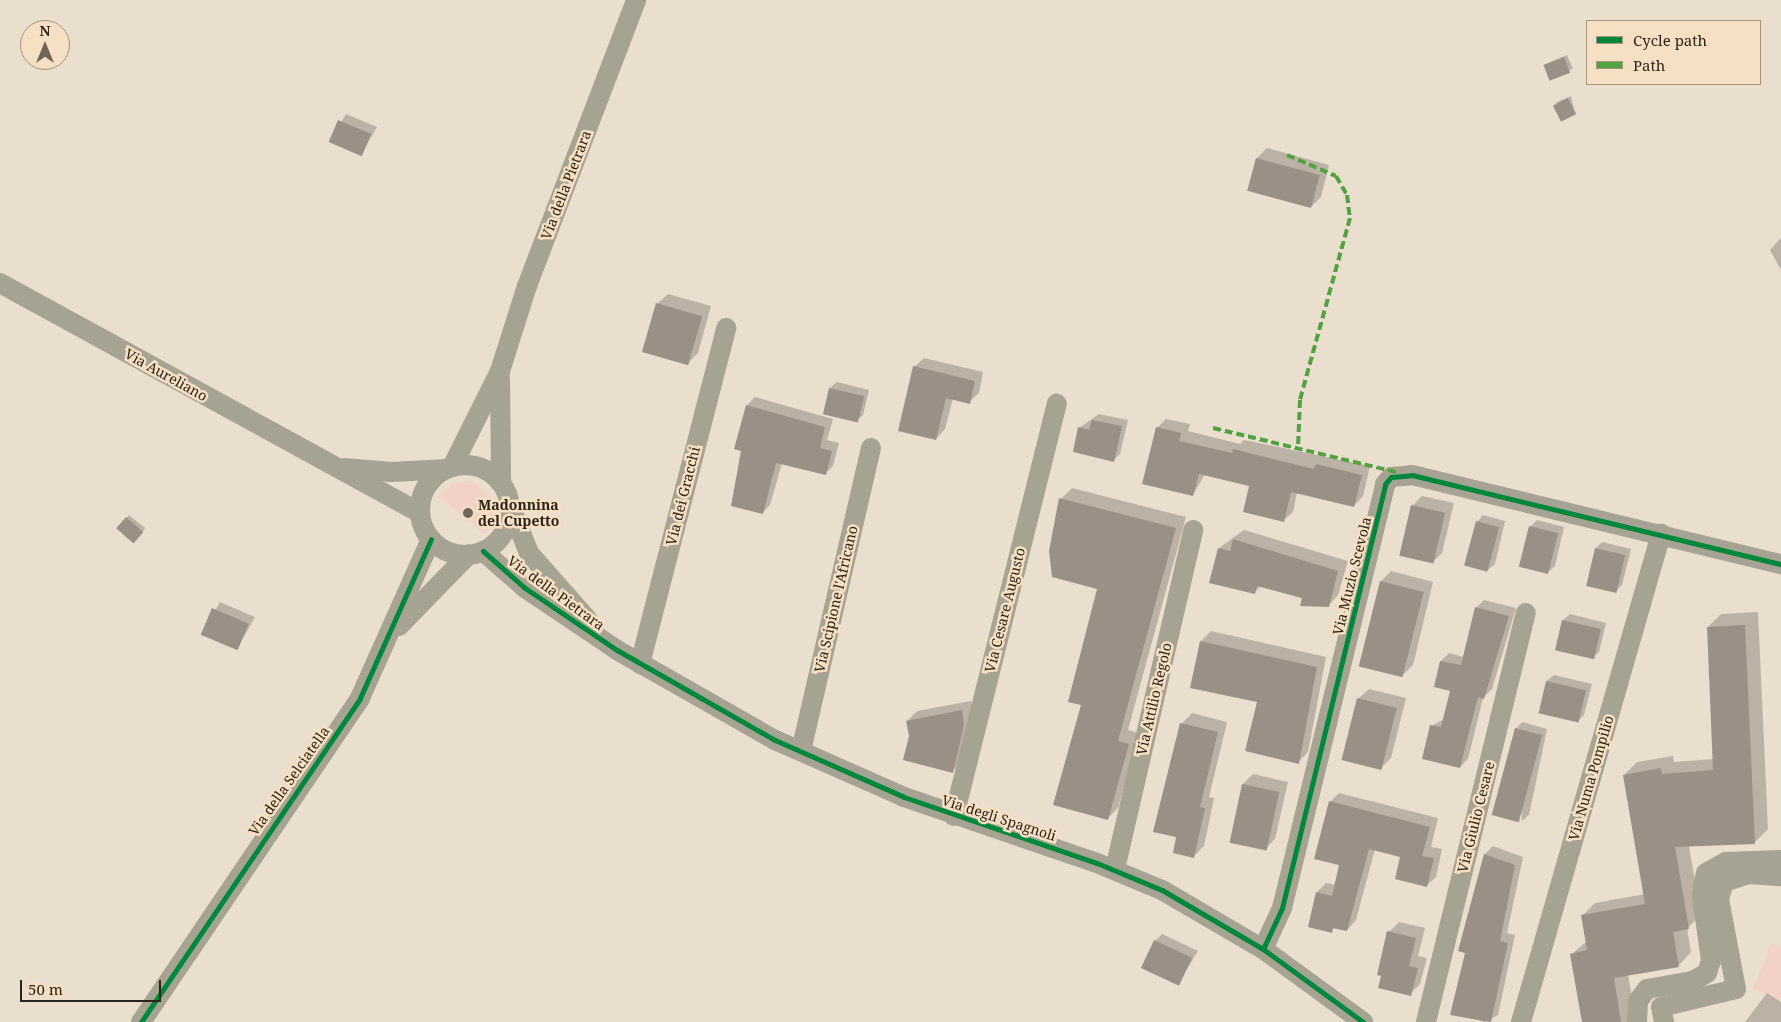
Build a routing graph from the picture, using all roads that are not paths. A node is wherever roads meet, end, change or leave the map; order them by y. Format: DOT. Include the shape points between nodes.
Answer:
graph roads {
  1 [pos="636,0"];
  2 [pos="0,283"];
  3 [pos="726,328"];
  4 [pos="500,371"];
  5 [pos="1057,404"];
  6 [pos="871,448"];
  7 [pos="332,466"];
  8 [pos="450,468"];
  9 [pos="500,482"];
  10 [pos="510,504"];
  11 [pos="420,512"];
  12 [pos="1193,530"];
  13 [pos="1661,534"];
  14 [pos="431,539"];
  15 [pos="476,553"];
  16 [pos="1781,564"];
  17 [pos="1526,613"];
  18 [pos="387,641"];
  19 [pos="618,650"];
  20 [pos="640,664"];
  21 [pos="801,751"];
  22 [pos="954,816"];
  23 [pos="1781,860"];
  24 [pos="1115,869"];
  25 [pos="1781,876"];
  26 [pos="1263,949"];
  27 [pos="140,1022"];
  28 [pos="1363,1022"];
  29 [pos="1426,1022"];
  30 [pos="1521,1022"];
  31 [pos="1637,1022"];
  32 [pos="1664,1022"];
  1 -- 4 [label="street, Via della Pietrara" via="527,286"];
  2 -- 7 [label="street, Via Aureliano"];
  3 -- 20 [label="street, Via dei Gracchi"];
  4 -- 8 [label="street, Via della Pietrara"];
  4 -- 9 [label="street, Via della Pietrara"];
  5 -- 22 [label="street, Via Cesare Augusto"];
  6 -- 21 [label="street, Via Scipione l'Africano"];
  7 -- 8 [label="street, Via Aureliano" via="392,472"];
  7 -- 11 [label="street, Via Aureliano"];
  8 -- 9 [label="street" via="479,467"];
  8 -- 11 [label="street" via="427,486"];
  9 -- 10 [label="street"];
  10 -- 15 [label="street" via="504,532"];
  10 -- 19 [label="street, Via della Pietrara" via="529,553"];
  11 -- 14 [label="street"];
  12 -- 24 [label="street, Via Attilio Regolo"];
  13 -- 16 [label="street"];
  13 -- 26 [label="street, Via Muzio Scevola" via="1412,476 1388,480 1282,908"];
  13 -- 30 [label="street, Via Numa Pompilio"];
  14 -- 15 [label="street" via="446,550"];
  14 -- 18 [label="street, Via della Selciatella"];
  15 -- 18 [label="street, Via della Selciatella"];
  15 -- 19 [label="street, Via della Pietrara"];
  17 -- 29 [label="street, Via Giulio Cesare"];
  18 -- 27 [label="street, Via della Selciatella" via="356,705"];
  19 -- 20 [label="street, Via degli Spagnoli"];
  20 -- 21 [label="street, Via degli Spagnoli"];
  21 -- 22 [label="street, Via degli Spagnoli"];
  22 -- 24 [label="street, Via degli Spagnoli"];
  23 -- 31 [label="street" via="1726,862 1706,873 1702,895 1710,968 1699,979 1647,990 1638,1001"];
  24 -- 26 [label="street, Via degli Spagnoli" via="1184,901"];
  25 -- 32 [label="street" via="1749,874 1724,882 1719,899 1736,990 1661,1007"];
  26 -- 28 [label="street, Via degli Spagnoli"];
}
